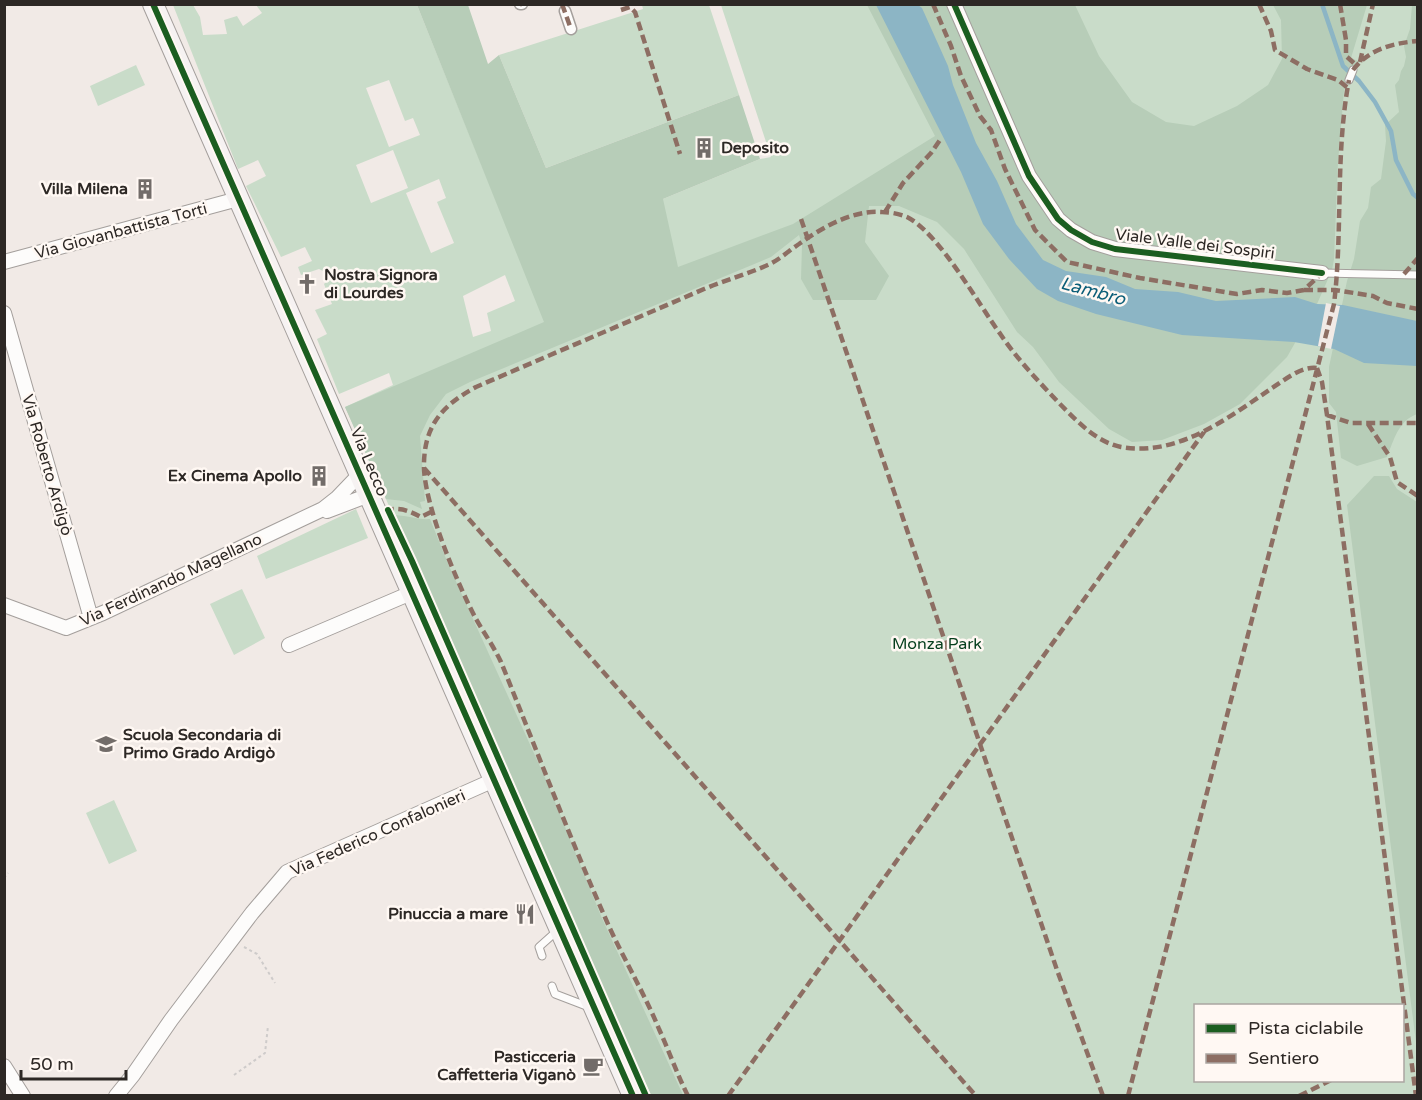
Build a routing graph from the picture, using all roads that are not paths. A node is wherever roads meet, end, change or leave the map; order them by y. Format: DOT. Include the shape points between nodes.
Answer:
graph roads {
  1 [pos="153,4"];
  2 [pos="954,4"];
  3 [pos="565,11"];
  4 [pos="571,28"];
  5 [pos="1353,70"];
  6 [pos="1349,80"];
  7 [pos="238,199"];
  8 [pos="4,262"];
  9 [pos="1323,273"];
  10 [pos="1418,275"];
  11 [pos="4,313"];
  12 [pos="360,474"];
  13 [pos="369,495"];
  14 [pos="303,519"];
  15 [pos="411,593"];
  16 [pos="4,605"];
  17 [pos="91,618"];
  18 [pos="289,645"];
  19 [pos="494,780"];
  20 [pos="560,928"];
  21 [pos="542,956"];
  22 [pos="552,986"];
  23 [pos="595,1009"];
  24 [pos="4,1066"];
  25 [pos="23,1095"];
  26 [pos="116,1095"];
  27 [pos="633,1095"];
  1 -- 7 [label="main road, Via Lecco"];
  2 -- 9 [label="street, Viale Valle dei Sospiri" via="1029,176 1058,219 1071,230 1115,249"];
  3 -- 4 [label="street"];
  5 -- 6 [label="lane"];
  7 -- 8 [label="street, Via Giovanbattista Torti"];
  7 -- 12 [label="main road, Via Lecco"];
  9 -- 10 [label="lane, Viale Valle dei Sospiri"];
  11 -- 17 [label="street, Via Roberto Ardigò"];
  12 -- 13 [label="main road, Via Lecco"];
  12 -- 14 [label="street, Via Ferdinando Magellano" via="337,498"];
  13 -- 14 [label="street, Via Ferdinando Magellano"];
  13 -- 15 [label="main road, Via Lecco"];
  14 -- 17 [label="street, Via Ferdinando Magellano"];
  15 -- 18 [label="street"];
  15 -- 19 [label="main road, Via Lecco"];
  16 -- 17 [label="street, Via Ferdinando Magellano" via="66,628"];
  19 -- 20 [label="main road, Via Lecco"];
  19 -- 26 [label="street, Via Federico Confalonieri" via="287,872"];
  20 -- 21 [label="lane" via="538,947"];
  20 -- 23 [label="main road, Via Lecco"];
  22 -- 23 [label="lane" via="555,994"];
  23 -- 27 [label="main road, Via Lecco"];
  24 -- 25 [label="street"];
}
